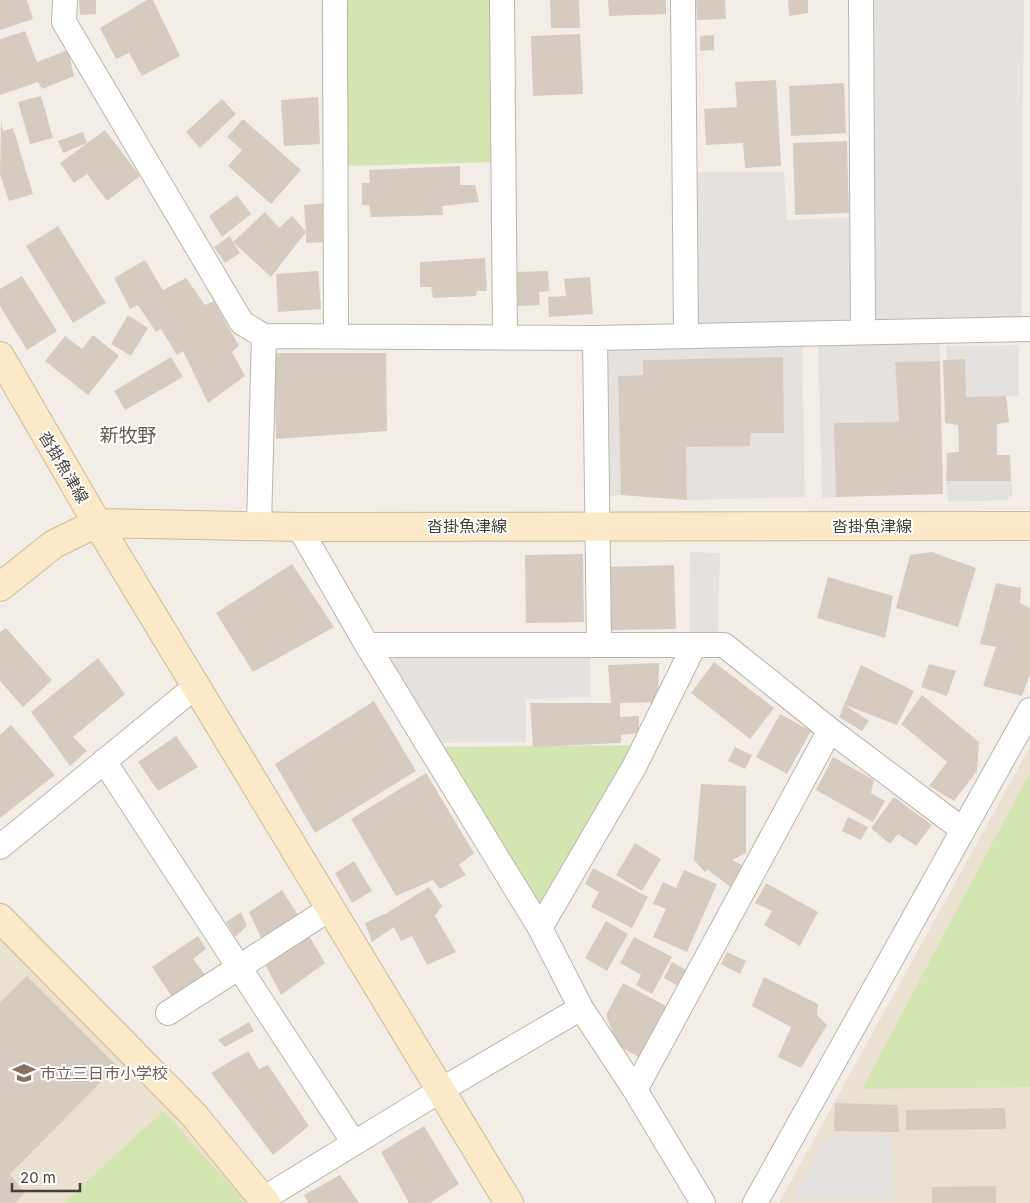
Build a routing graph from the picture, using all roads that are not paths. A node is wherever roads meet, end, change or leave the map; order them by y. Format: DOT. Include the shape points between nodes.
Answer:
graph roads {
  1 [pos="64,0"];
  2 [pos="335,0"];
  3 [pos="502,0"];
  4 [pos="683,0"];
  5 [pos="861,0"];
  6 [pos="1030,329"];
  7 [pos="862,332"];
  8 [pos="686,334"];
  9 [pos="264,336"];
  10 [pos="336,336"];
  11 [pos="504,337"];
  12 [pos="595,338"];
  13 [pos="0,356"];
  14 [pos="98,523"];
  15 [pos="598,525"];
  16 [pos="259,526"];
  17 [pos="1030,526"];
  18 [pos="299,527"];
  19 [pos="0,587"];
  20 [pos="367,645"];
  21 [pos="599,645"];
  22 [pos="694,646"];
  23 [pos="196,686"];
  24 [pos="1027,721"];
  25 [pos="830,730"];
  26 [pos="104,761"];
  27 [pos="964,830"];
  28 [pos="0,847"];
  29 [pos="331,908"];
  30 [pos="0,918"];
  31 [pos="540,928"];
  32 [pos="239,966"];
  33 [pos="581,1008"];
  34 [pos="168,1013"];
  35 [pos="441,1090"];
  36 [pos="634,1090"];
  37 [pos="354,1143"];
  38 [pos="264,1201"];
  39 [pos="509,1203"];
  40 [pos="703,1203"];
  41 [pos="755,1203"];
  1 -- 9 [label="street" via="64,22 237,315 242,323"];
  2 -- 10 [label="street"];
  3 -- 11 [label="street"];
  4 -- 8 [label="street"];
  5 -- 7 [label="street"];
  6 -- 7 [label="street"];
  7 -- 8 [label="street"];
  8 -- 12 [label="street"];
  9 -- 10 [label="street"];
  9 -- 16 [label="street"];
  10 -- 11 [label="street"];
  11 -- 12 [label="street"];
  12 -- 15 [label="street"];
  13 -- 14 [label="street, 沓掛魚津線"];
  14 -- 16 [label="street, 沓掛魚津線"];
  14 -- 19 [label="street" via="54,544"];
  14 -- 23 [label="street"];
  15 -- 17 [label="street, 沓掛魚津線"];
  15 -- 18 [label="street, 沓掛魚津線"];
  15 -- 21 [label="street"];
  16 -- 18 [label="street, 沓掛魚津線"];
  18 -- 20 [label="street"];
  20 -- 21 [label="street"];
  20 -- 31 [label="street"];
  21 -- 22 [label="street"];
  22 -- 25 [label="street" via="724,645"];
  22 -- 31 [label="street" via="634,767"];
  23 -- 26 [label="street"];
  23 -- 29 [label="street"];
  24 -- 27 [label="street"];
  25 -- 27 [label="street"];
  25 -- 36 [label="street"];
  26 -- 28 [label="street"];
  26 -- 32 [label="street"];
  27 -- 41 [label="street"];
  29 -- 32 [label="street"];
  29 -- 35 [label="street"];
  30 -- 38 [label="street" via="193,1114"];
  31 -- 33 [label="street"];
  32 -- 34 [label="street"];
  32 -- 37 [label="street"];
  33 -- 35 [label="street"];
  33 -- 36 [label="street"];
  35 -- 37 [label="street"];
  35 -- 39 [label="street"];
  36 -- 40 [label="street"];
  37 -- 38 [label="street"];
}
